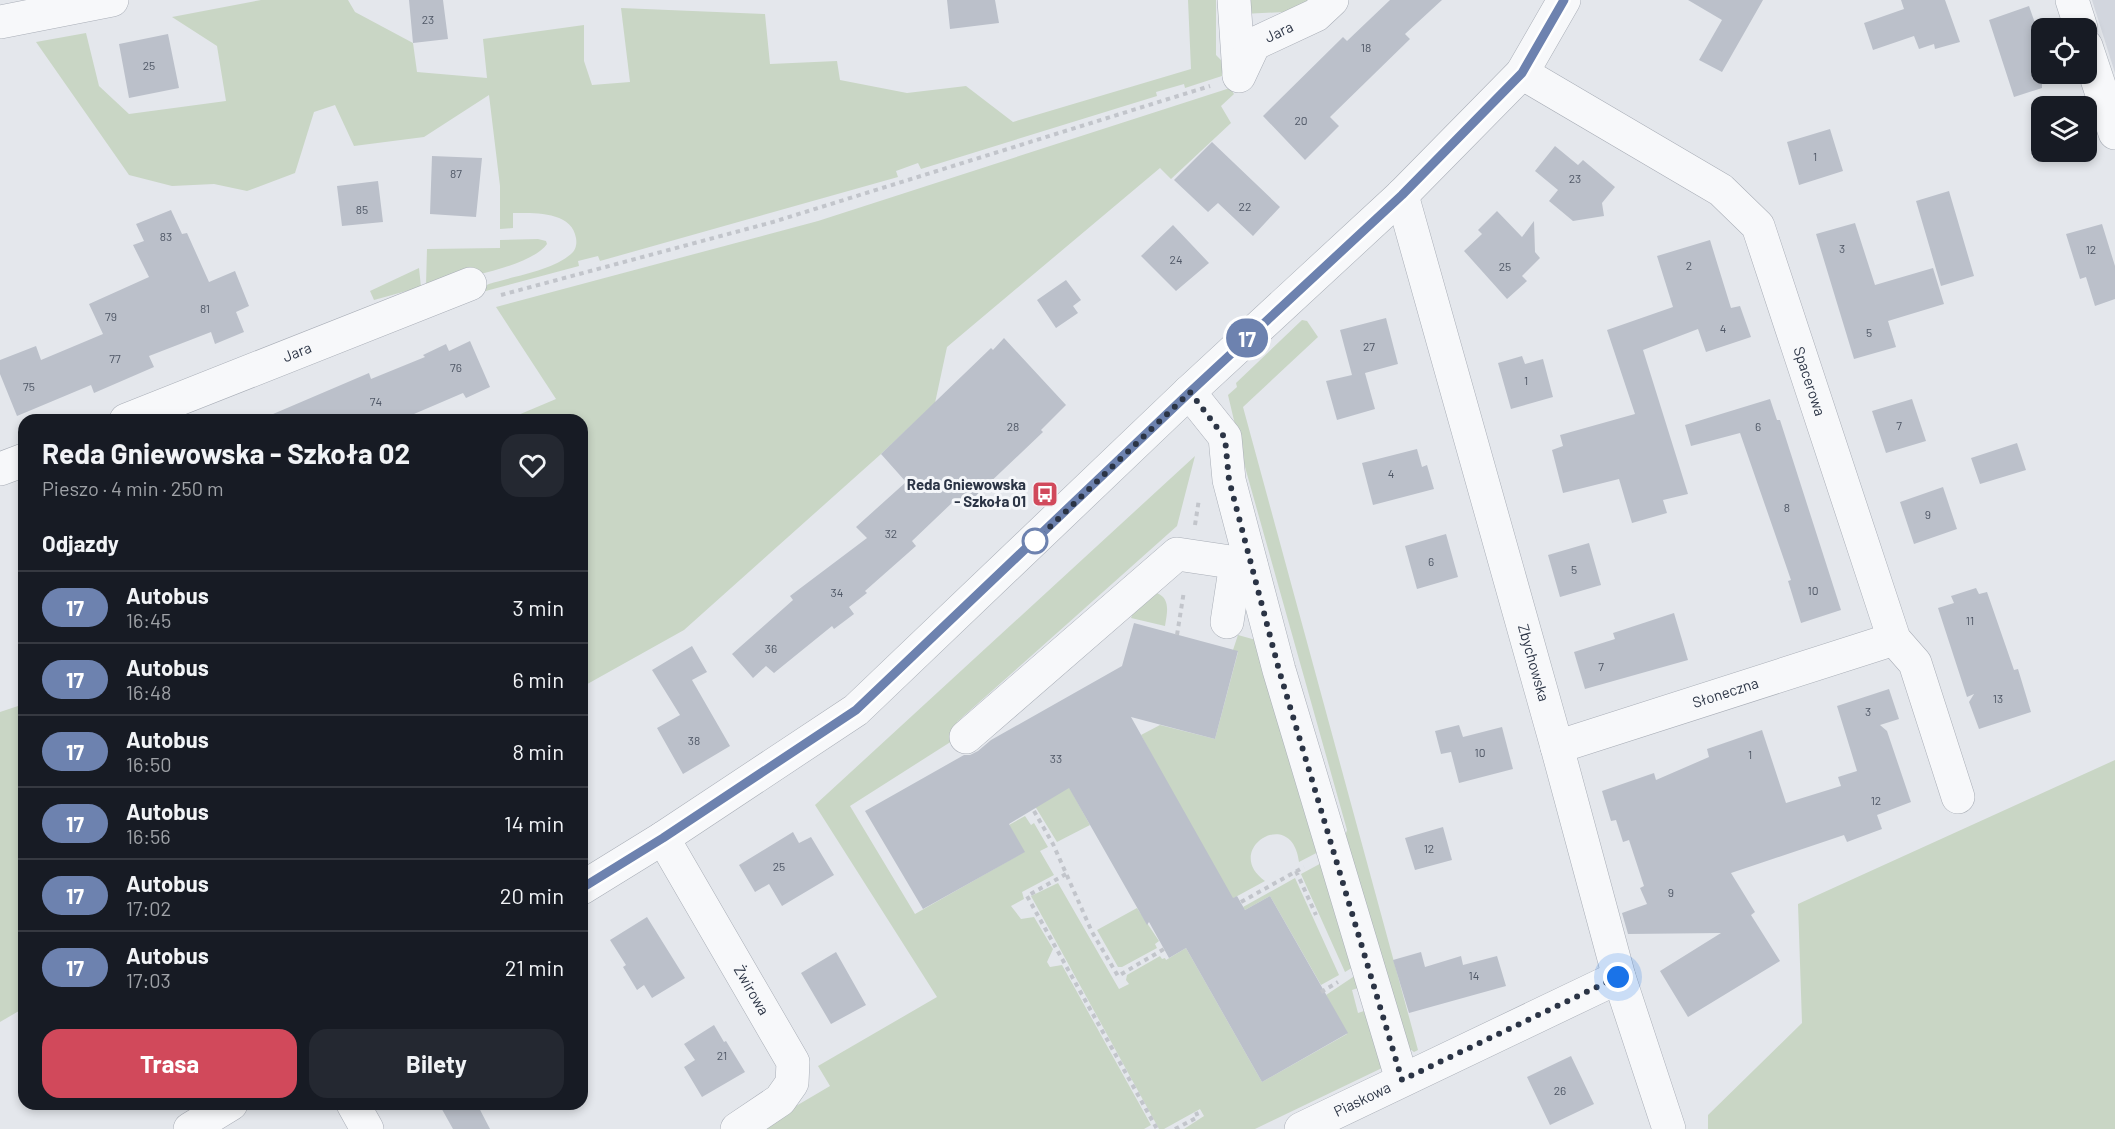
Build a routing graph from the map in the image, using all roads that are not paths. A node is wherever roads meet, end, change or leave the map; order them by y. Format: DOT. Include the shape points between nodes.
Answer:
graph roads {
  1 [pos="112,0"];
  2 [pos="1234,0"];
  3 [pos="1332,0"];
  4 [pos="1564,0"];
  5 [pos="2072,0"];
  6 [pos="2078,18"];
  7 [pos="0,22"];
  8 [pos="1522,73"];
  9 [pos="2097,79"];
  10 [pos="2115,133"];
  11 [pos="1402,195"];
  12 [pos="481,291"];
  13 [pos="1190,392"];
  14 [pos="143,414"];
  15 [pos="18,462"];
  16 [pos="0,469"];
  17 [pos="1244,564"];
  18 [pos="1227,622"];
  19 [pos="1894,639"];
  20 [pos="966,737"];
  21 [pos="1557,747"];
  22 [pos="1958,797"];
  23 [pos="663,838"];
  24 [pos="588,884"];
  25 [pos="1618,977"];
  26 [pos="1402,1080"];
  27 [pos="221,1110"];
  28 [pos="356,1110"];
  29 [pos="190,1129"];
  30 [pos="367,1129"];
  31 [pos="737,1129"];
  32 [pos="1301,1129"];
  33 [pos="1669,1129"];
  1 -- 7 [label="street"];
  2 -- 3 [label="street, Jara" via="1229,80 1254,44 1317,15"];
  4 -- 8 [label="street"];
  5 -- 6 [label="street"];
  8 -- 11 [label="street"];
  8 -- 19 [label="street, Spacerowa" via="1721,190 1758,226"];
  9 -- 10 [label="street"];
  11 -- 13 [label="street"];
  11 -- 21 [label="street, Zbychowska"];
  12 -- 14 [label="street, Jara"];
  13 -- 17 [label="street" via="1225,438"];
  13 -- 23 [label="street" via="856,710"];
  15 -- 16 [label="street"];
  17 -- 18 [label="street"];
  17 -- 20 [label="street" via="1177,554"];
  17 -- 26 [label="street"];
  19 -- 21 [label="street, Słoneczna"];
  19 -- 22 [label="street, Spacerowa" via="1915,663"];
  21 -- 25 [label="street, Zbychowska"];
  23 -- 24 [label="street"];
  23 -- 31 [label="street, Żwirowa" via="793,1062 792,1083 780,1100"];
  25 -- 26 [label="street, Piaskowa"];
  25 -- 33 [label="street, Zbychowska"];
  26 -- 32 [label="street, Piaskowa"];
  27 -- 29 [label="street"];
  28 -- 30 [label="street"];
}
